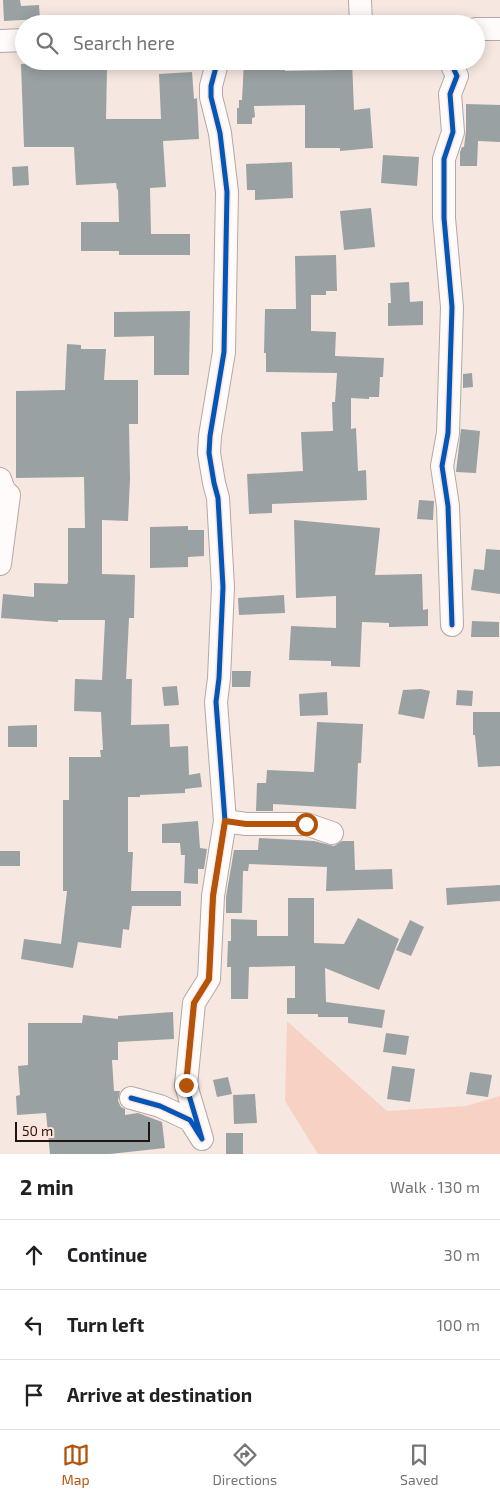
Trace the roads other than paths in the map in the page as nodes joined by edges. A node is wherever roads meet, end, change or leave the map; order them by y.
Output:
1 (360, 0) edge
2 (361, 15) edge
3 (485, 29) edge
4 (500, 29) edge
5 (15, 40) edge
6 (0, 41) edge
7 (216, 70) edge
8 (454, 70) edge
9 (0, 480) edge
10 (0, 564) edge
11 (452, 625) dead end
12 (225, 821) junction
13 (332, 833) dead end
14 (131, 1098) dead end

1 - 2 street
3 - 4 street
5 - 6 street
7 - 12 street
8 - 11 street
9 - 10 street
12 - 13 street
12 - 14 street

